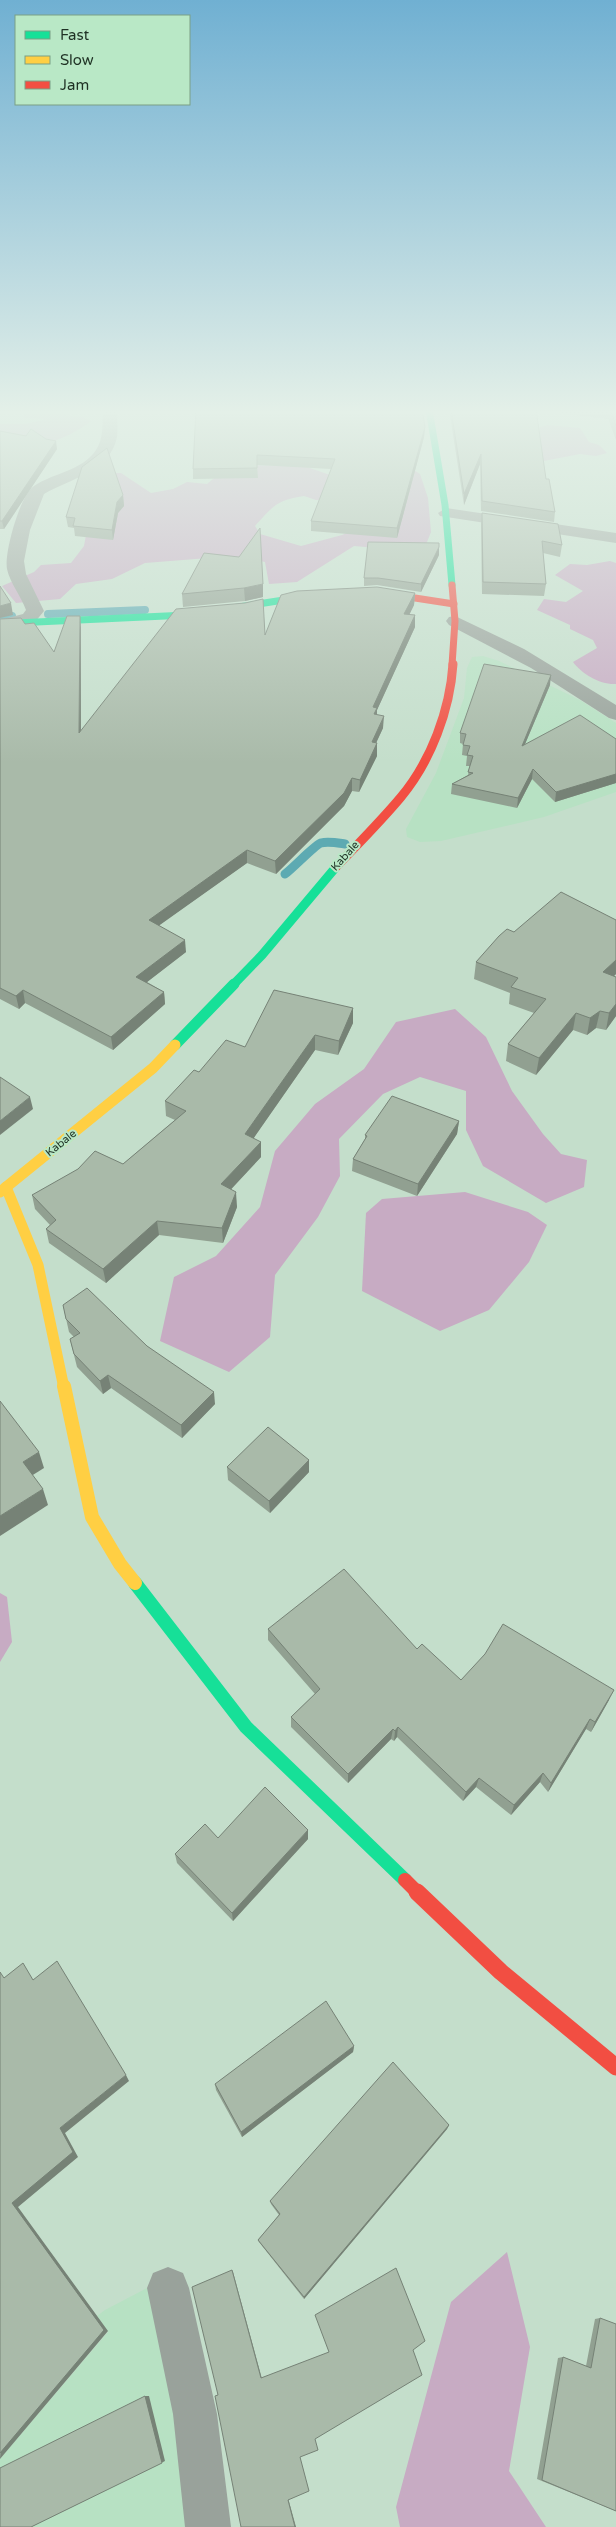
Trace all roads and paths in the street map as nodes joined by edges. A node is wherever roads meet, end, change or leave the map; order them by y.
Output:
1 (21, 527) edge
2 (447, 527) edge
3 (541, 527) edge
4 (616, 538) edge
5 (7, 562) edge
6 (368, 592) edge
7 (324, 595) edge
8 (455, 612) junction
9 (7, 624) edge
10 (616, 714) edge
11 (3, 1189) edge
12 (616, 2067) edge
13 (168, 2288) dead end
14 (208, 2527) edge

1 - 5 street
2 - 8 street, Kabale
3 - 4 street
5 - 9 street
6 - 8 street
7 - 9 street
8 - 10 street
8 - 11 street, Kabale
11 - 12 street
13 - 14 street

